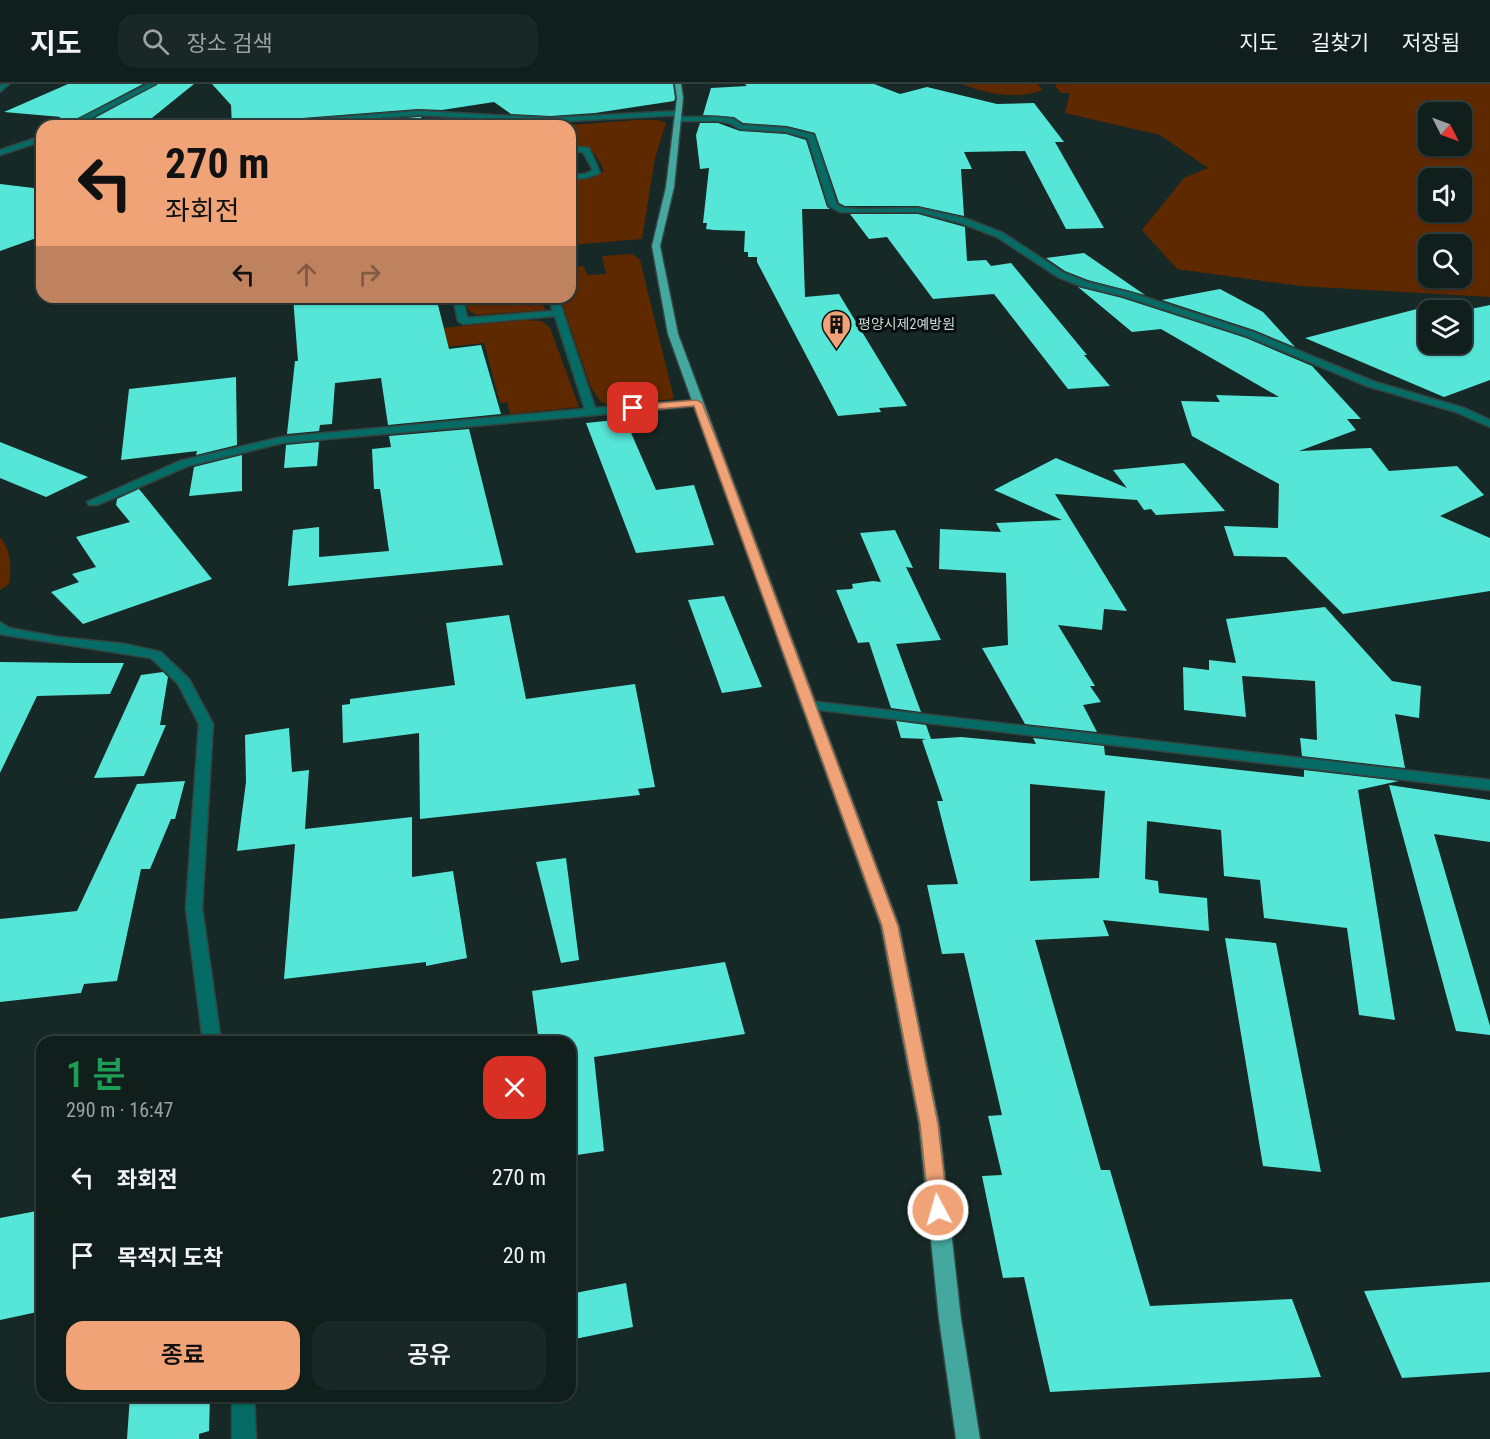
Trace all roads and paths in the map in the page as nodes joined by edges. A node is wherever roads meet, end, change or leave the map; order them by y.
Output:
1 (6, 84) edge
2 (153, 84) edge
3 (678, 84) edge
4 (0, 90) edge
5 (677, 116) junction
6 (81, 120) edge
7 (328, 120) edge
8 (550, 120) edge
9 (550, 120) edge
10 (36, 140) edge
11 (576, 149) edge
12 (0, 153) edge
13 (576, 177) edge
14 (459, 303) edge
15 (555, 303) edge
16 (559, 313) junction
17 (697, 403) junction
18 (591, 411) junction
19 (1490, 424) edge
20 (93, 502) dead end
21 (2, 632) edge
22 (808, 705) junction
23 (1490, 785) edge
24 (211, 1036) edge
25 (243, 1402) edge
26 (244, 1439) edge
27 (968, 1439) edge

1 - 4 street
2 - 6 street
3 - 5 main road
5 - 8 street
5 - 17 main road
5 - 19 street
7 - 9 street
10 - 12 street
11 - 13 street
14 - 16 street
15 - 16 street
16 - 18 street
17 - 18 street
17 - 22 main road
18 - 20 street
21 - 24 street
22 - 23 street
22 - 27 main road
25 - 26 street

